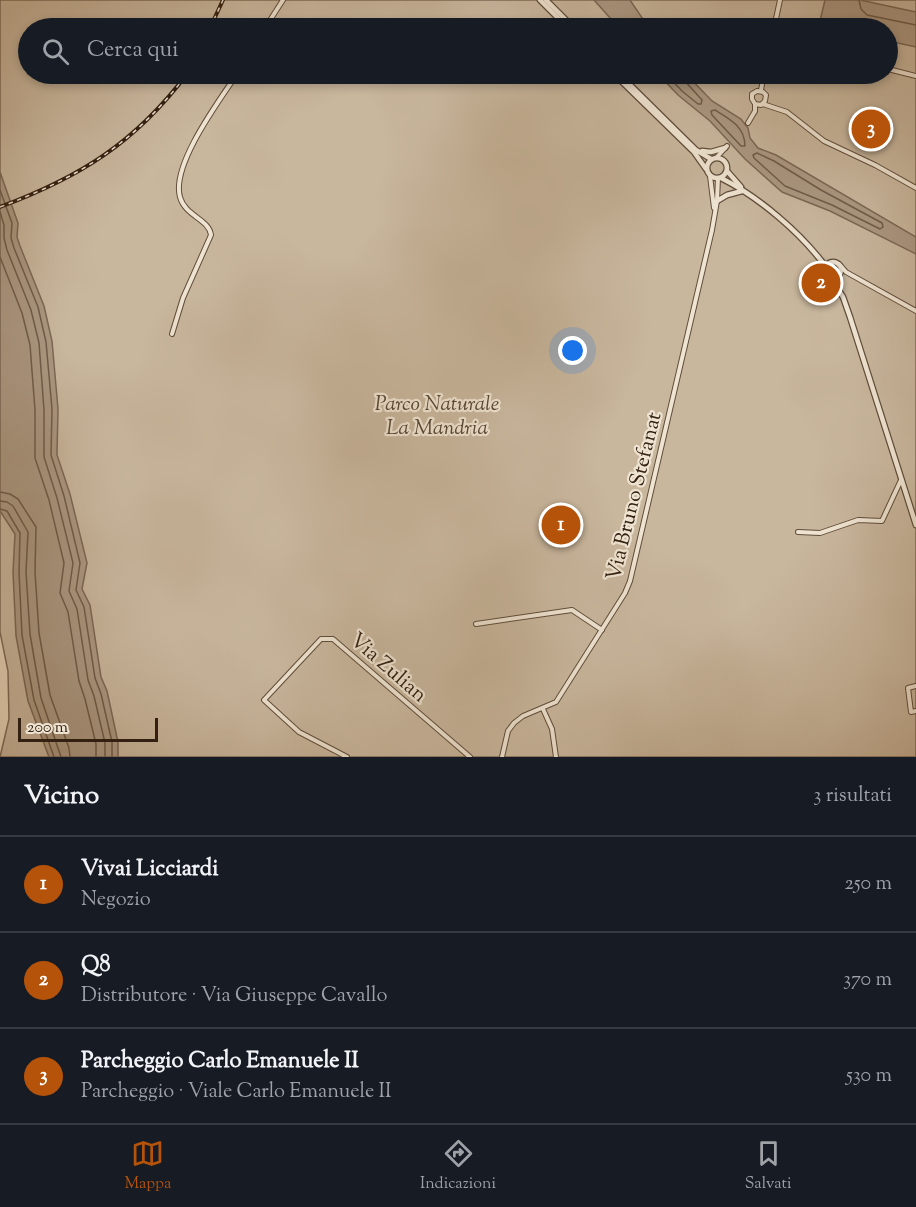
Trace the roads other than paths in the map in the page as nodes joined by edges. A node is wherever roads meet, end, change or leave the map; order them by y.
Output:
1 (283, 0) edge
2 (540, 0) edge
3 (546, 0) edge
4 (780, 0) edge
5 (271, 18) edge
6 (558, 18) edge
7 (564, 18) edge
8 (776, 18) edge
9 (898, 72) edge
10 (916, 76) edge
11 (231, 84) edge
12 (624, 84) edge
13 (629, 84) edge
14 (762, 84) edge
15 (761, 91) junction
16 (766, 98) junction
17 (759, 104) junction
18 (777, 107) junction
19 (748, 123) dead end
20 (726, 147) joint
21 (696, 150) junction
22 (717, 159) junction
23 (706, 169) junction
24 (727, 171) junction
25 (710, 176) junction
26 (720, 178) junction
27 (916, 188) edge
28 (742, 190) junction
29 (752, 197) junction
30 (717, 201) junction
31 (714, 211) junction
32 (828, 265) junction
33 (844, 273) junction
34 (832, 278) junction
35 (916, 311) edge
36 (172, 334) dead end
37 (902, 479) junction
38 (916, 525) edge
39 (798, 532) dead end
40 (476, 624) dead end
41 (602, 630) junction
42 (916, 686) edge
43 (543, 709) junction
44 (916, 711) edge
45 (347, 757) edge
46 (470, 757) edge
47 (503, 757) edge
48 (556, 757) edge

1 - 5 street
2 - 6 street
3 - 7 street
4 - 8 street
9 - 10 street
11 - 36 street
12 - 23 street
13 - 21 street
14 - 15 street
15 - 16 street
15 - 17 street
16 - 17 street
16 - 18 street
17 - 18 street
17 - 19 street
18 - 27 street
20 - 21 street
20 - 22 street
21 - 22 street
22 - 23 street
22 - 24 street
23 - 25 street
24 - 26 street
24 - 29 street
25 - 26 street
25 - 31 street, Via Bruno Stefanat
26 - 28 street
26 - 30 street, Via Bruno Stefanat
28 - 29 street
28 - 30 street
29 - 32 street
30 - 31 street, Via Bruno Stefanat
31 - 41 street, Via Bruno Stefanat
32 - 33 street
32 - 34 street
33 - 34 street
33 - 35 street
34 - 37 street
37 - 38 street
37 - 39 street
40 - 41 street
41 - 43 street, Via Bruno Stefanat
42 - 44 street
43 - 47 street, Via Bruno Stefanat
43 - 48 street
45 - 46 street, Via Zulian

